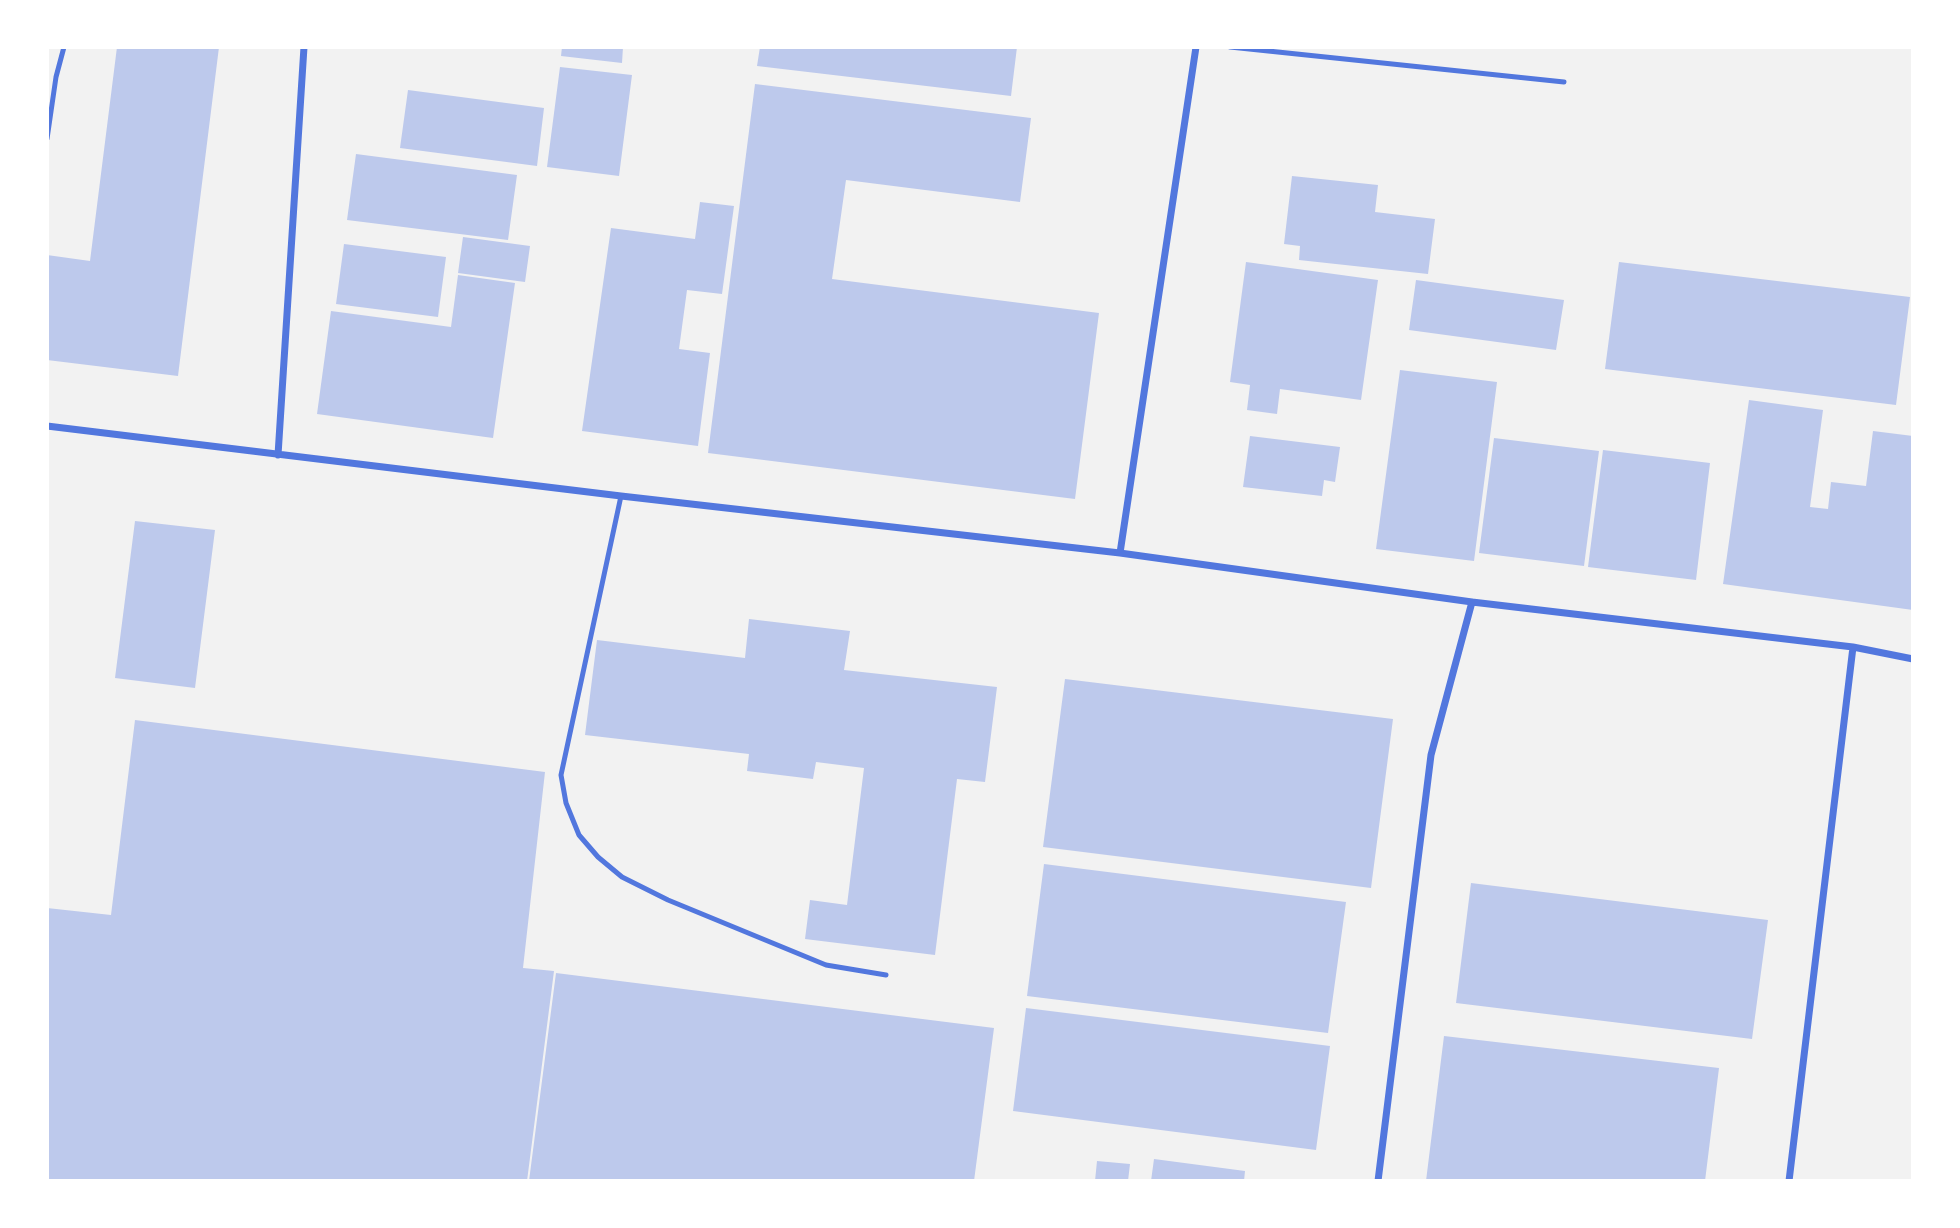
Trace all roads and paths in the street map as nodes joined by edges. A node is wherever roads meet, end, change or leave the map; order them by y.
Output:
1 (64, 47) edge
2 (304, 47) edge
3 (1196, 47) edge
4 (1230, 47) edge
5 (1564, 82) dead end
6 (47, 139) edge
7 (47, 426) edge
8 (278, 455) junction
9 (621, 496) junction
10 (1120, 553) junction
11 (1472, 602) junction
12 (1853, 647) junction
13 (1913, 659) edge
14 (886, 975) dead end
15 (1378, 1181) edge
16 (1790, 1181) edge

1 - 6 lane
2 - 8 street
3 - 10 street
4 - 5 lane
7 - 8 street
8 - 9 street
9 - 10 street
9 - 14 lane
10 - 11 street
11 - 12 street
11 - 15 street
12 - 13 street
12 - 16 street

